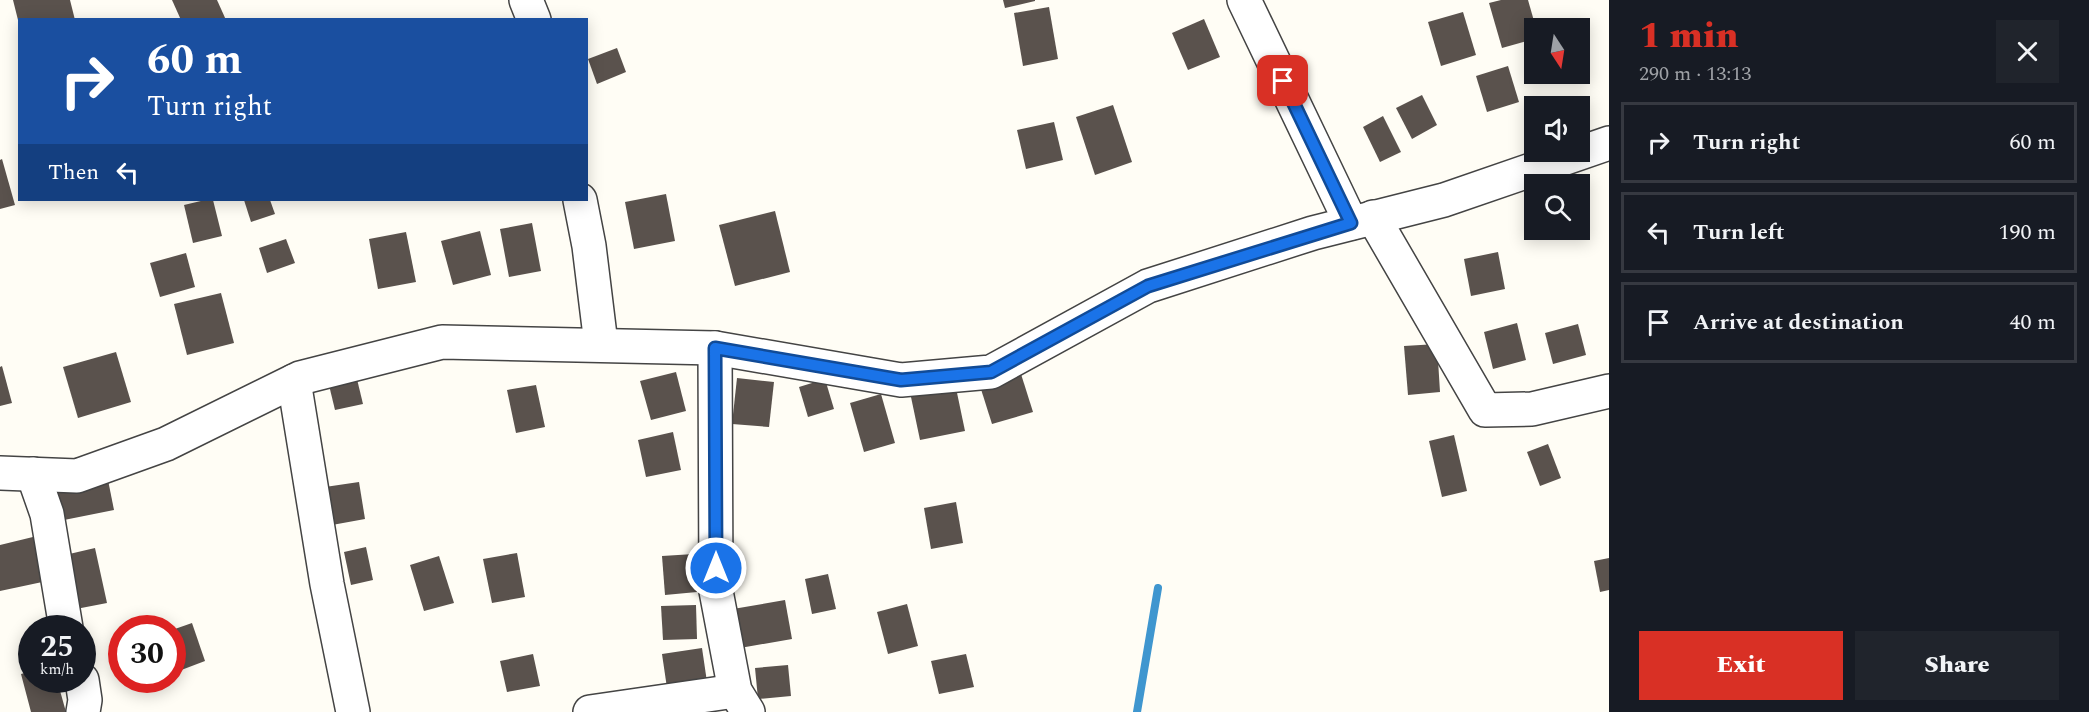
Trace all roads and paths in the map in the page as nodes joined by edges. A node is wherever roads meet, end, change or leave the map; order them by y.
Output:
1 (526, 0) edge
2 (1244, 0) edge
3 (533, 18) edge
4 (1609, 143) edge
5 (580, 201) edge
6 (1362, 220) junction
7 (601, 344) junction
8 (715, 348) junction
9 (294, 381) junction
10 (1609, 392) edge
11 (0, 473) edge
12 (33, 474) junction
13 (64, 615) edge
14 (84, 693) edge
15 (742, 702) edge
16 (83, 712) edge
17 (353, 712) edge
18 (590, 712) edge

1 - 3 street
2 - 6 street
4 - 6 street
5 - 7 street
6 - 8 street
6 - 10 street
7 - 8 street
7 - 9 street
8 - 15 street
9 - 12 street
9 - 17 street
11 - 12 street
12 - 13 street
14 - 16 street
15 - 18 street

